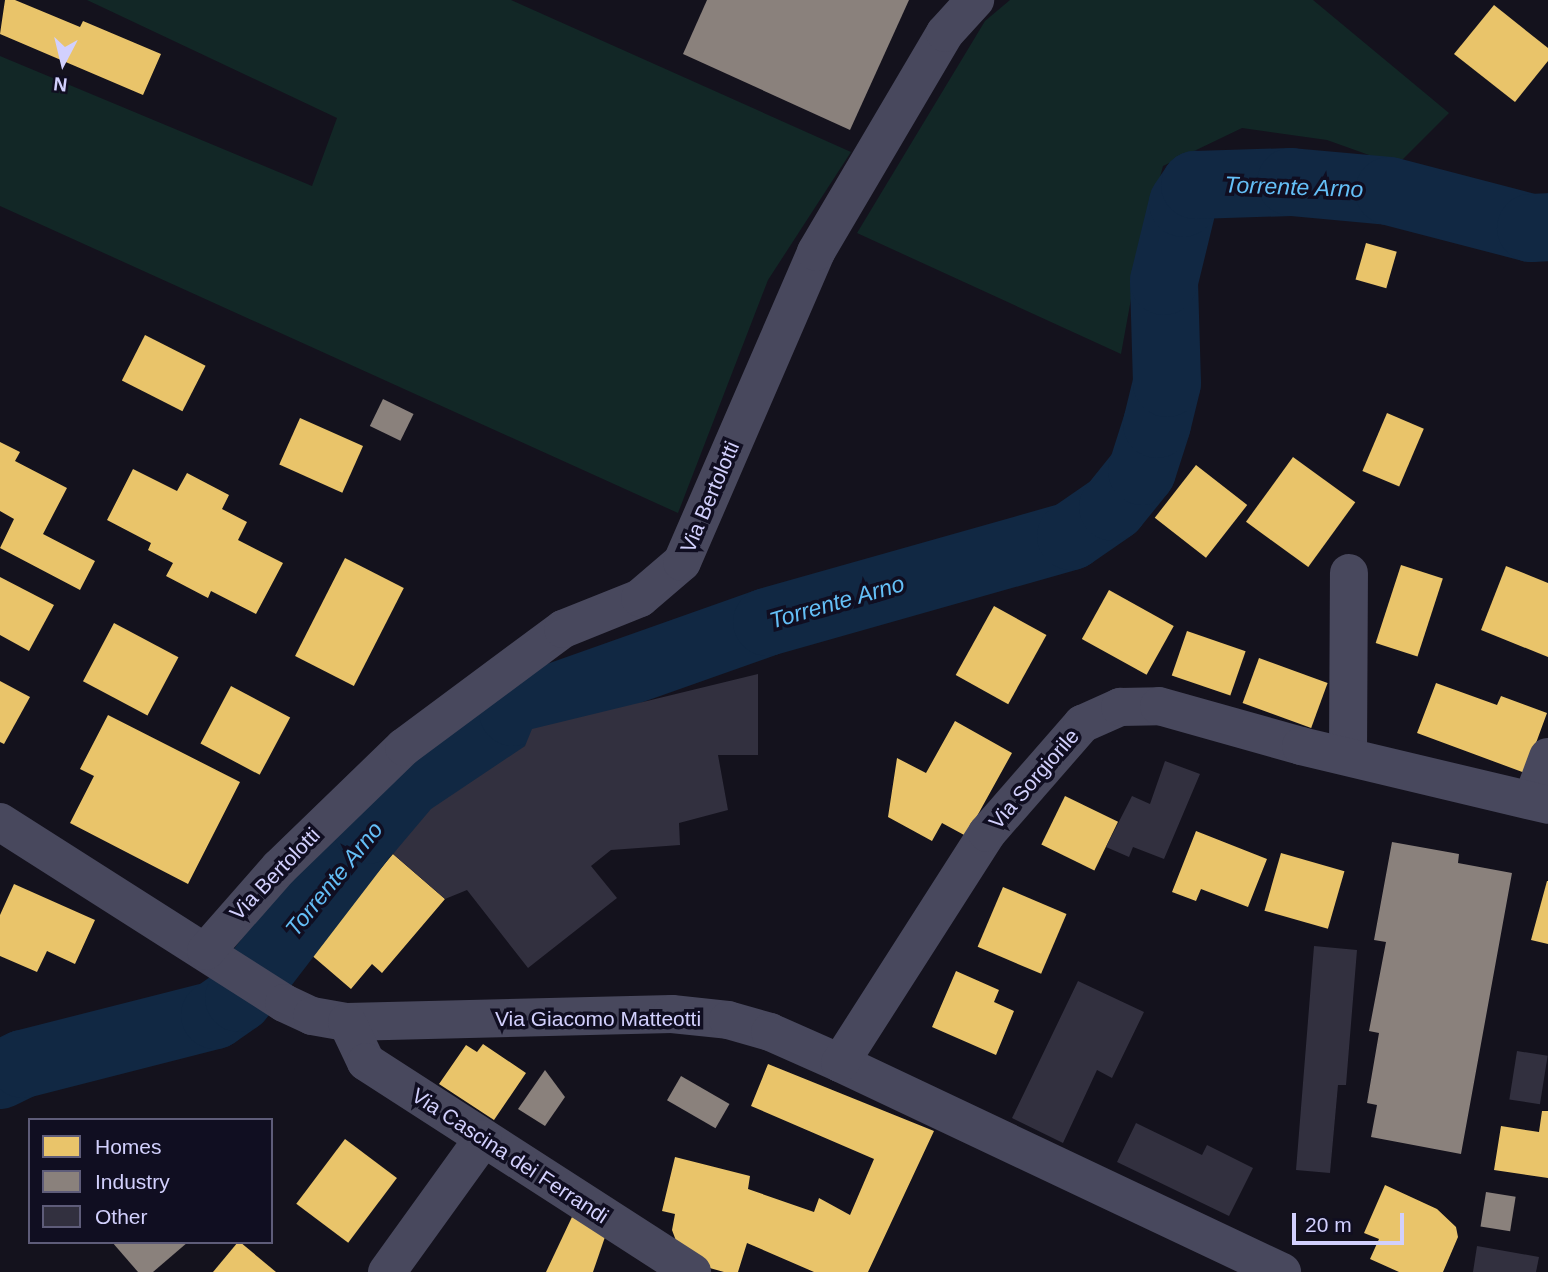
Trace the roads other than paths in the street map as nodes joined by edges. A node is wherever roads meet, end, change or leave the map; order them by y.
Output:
1 (975, 0) edge
2 (1349, 573) dead end
3 (1348, 756) junction
4 (1548, 757) edge
5 (1540, 803) edge
6 (0, 822) edge
7 (215, 958) junction
8 (347, 1023) junction
9 (840, 1063) junction
10 (483, 1139) junction
11 (1270, 1270) edge
12 (387, 1272) edge
13 (692, 1272) edge

1 - 7 street, Via Bertolotti
2 - 3 street
3 - 5 street, Via Sorgiorile
3 - 9 street, Via Sorgiorile
4 - 5 street
6 - 7 street, Via Giacomo Matteotti
7 - 8 street, Via Giacomo Matteotti
8 - 9 street, Via Giacomo Matteotti
8 - 10 street, Via Cascina dei Ferrandi
9 - 11 street, Via Giacomo Matteotti
10 - 12 street
10 - 13 street, Via Cascina dei Ferrandi

